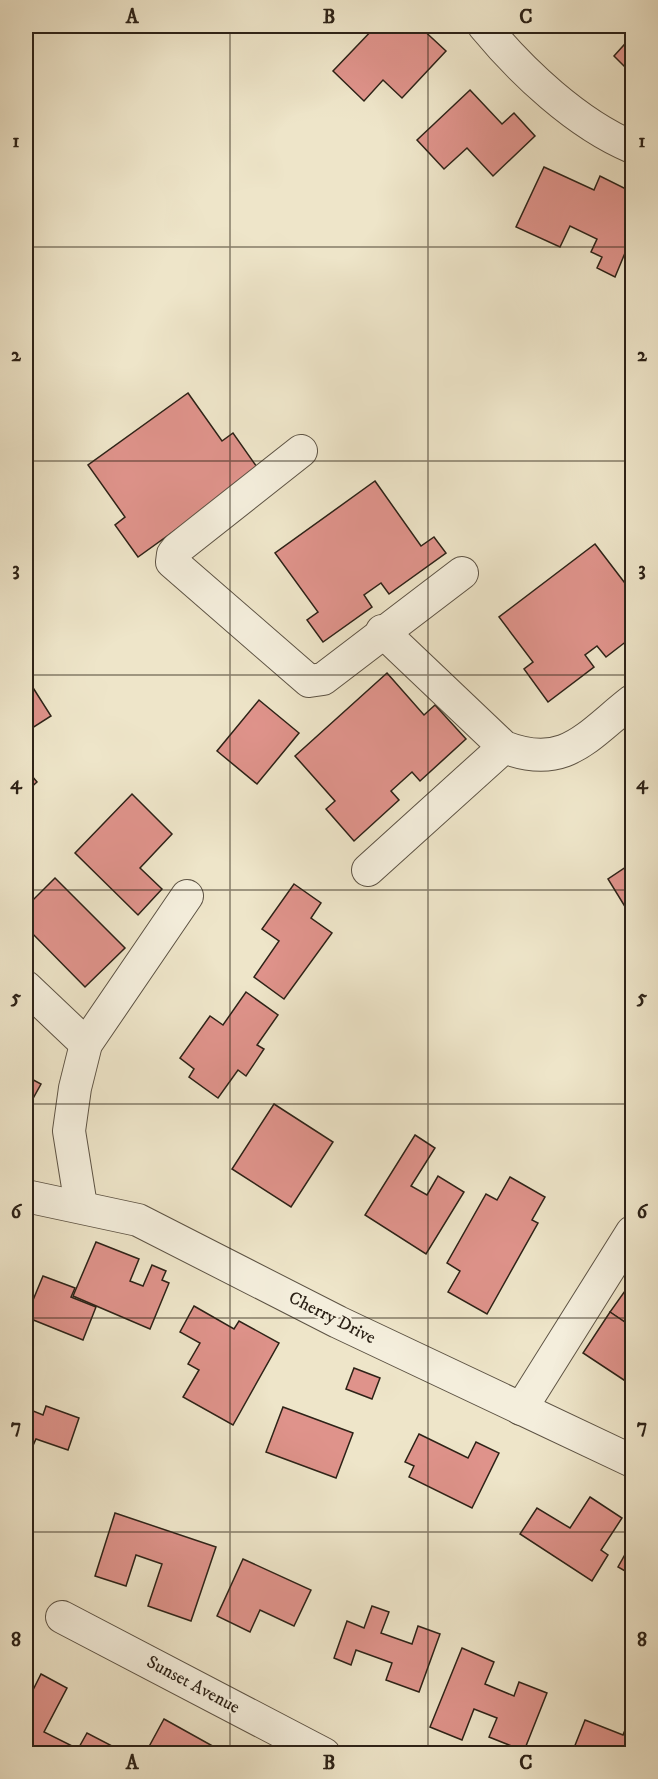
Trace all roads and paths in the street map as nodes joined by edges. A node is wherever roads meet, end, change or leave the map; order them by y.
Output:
1 (499, 31) edge
2 (633, 147) edge
3 (301, 451) dead end
4 (462, 573) dead end
5 (382, 631) junction
6 (633, 701) edge
7 (504, 747) junction
8 (368, 870) dead end
9 (187, 896) dead end
10 (26, 987) edge
11 (86, 1044) junction
12 (26, 1196) edge
13 (81, 1206) junction
14 (633, 1232) edge
15 (521, 1408) junction
16 (633, 1461) edge
17 (62, 1617) dead end
18 (324, 1754) edge

1 - 2 street
3 - 5 street
4 - 5 street
5 - 7 street
6 - 7 street
7 - 8 street
9 - 11 street
10 - 11 street
11 - 13 street
12 - 13 street, Cherry Drive
13 - 15 street, Cherry Drive
14 - 15 street
15 - 16 street, Cherry Drive
17 - 18 street, Sunset Avenue

